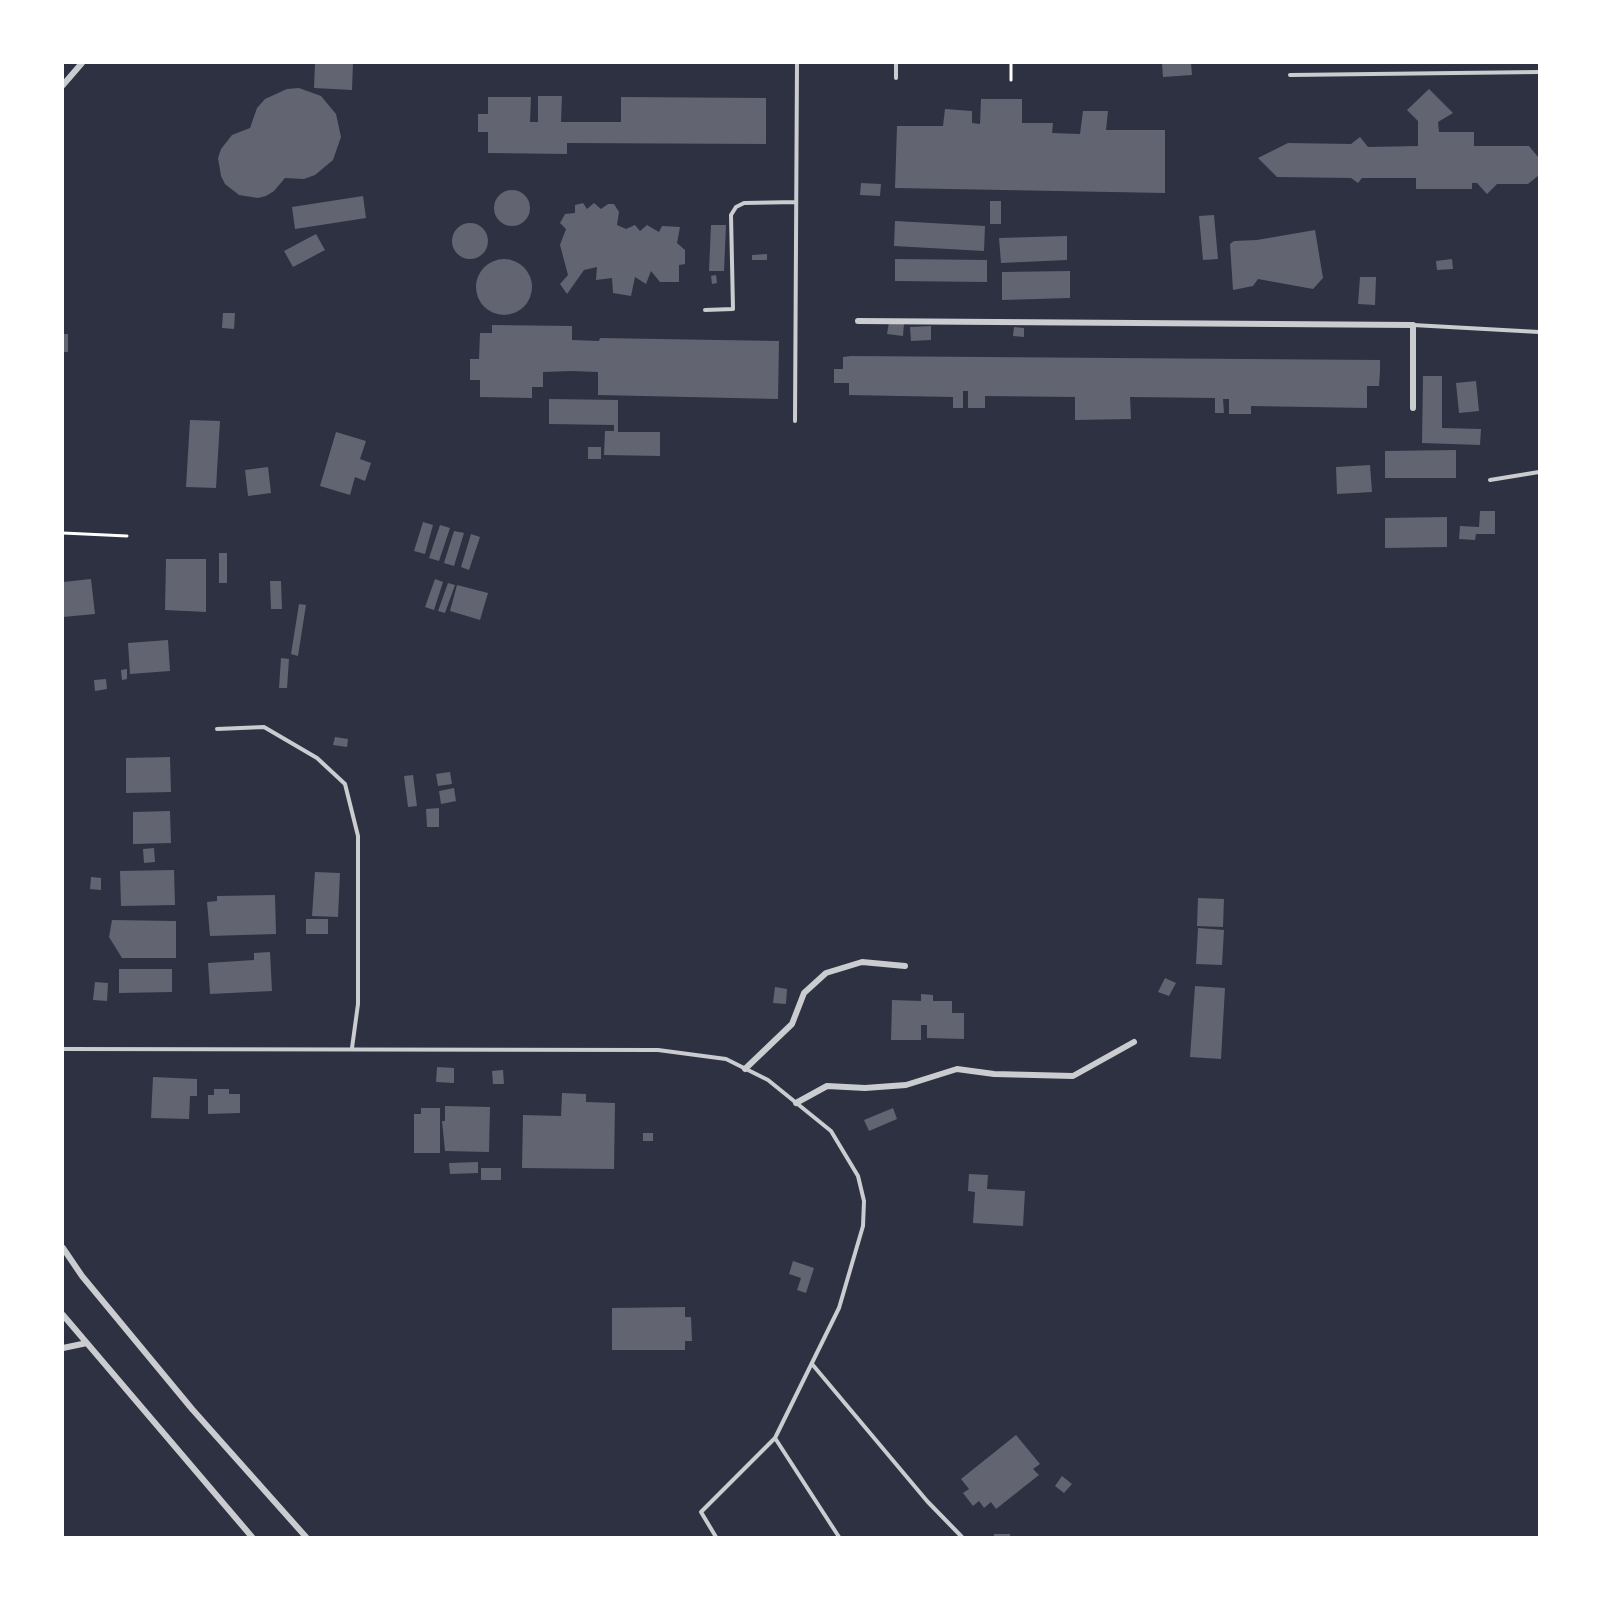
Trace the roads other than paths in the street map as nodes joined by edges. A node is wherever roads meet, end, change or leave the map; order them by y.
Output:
1 (82, 63) edge
2 (797, 63) edge
3 (896, 63) edge
4 (1539, 72) edge
5 (1290, 75) dead end
6 (896, 78) dead end
7 (63, 85) edge
8 (796, 202) junction
9 (705, 309) dead end
10 (858, 321) dead end
11 (1413, 325) junction
12 (1539, 332) edge
13 (1413, 408) dead end
14 (795, 421) dead end
15 (1539, 472) edge
16 (1490, 480) dead end
17 (217, 729) dead end
18 (905, 966) dead end
19 (1134, 1042) dead end
20 (63, 1048) edge
21 (351, 1048) junction
22 (745, 1069) junction
23 (796, 1103) junction
24 (63, 1248) edge
25 (63, 1315) edge
26 (87, 1343) junction
27 (63, 1348) edge
28 (812, 1364) junction
29 (775, 1438) junction
30 (252, 1537) edge
31 (306, 1537) edge
32 (716, 1537) edge
33 (839, 1537) edge
34 (962, 1537) edge

1 - 7 street
2 - 8 lane
3 - 6 lane
4 - 5 lane
8 - 9 lane
8 - 14 lane
10 - 11 street
11 - 12 lane
11 - 13 street
15 - 16 lane
17 - 21 lane
18 - 22 street
19 - 23 street
20 - 21 lane
21 - 22 lane
22 - 23 lane
23 - 28 lane
24 - 31 street
25 - 26 street
26 - 27 street
26 - 30 street
28 - 29 lane
28 - 34 lane
29 - 32 lane
29 - 33 lane

